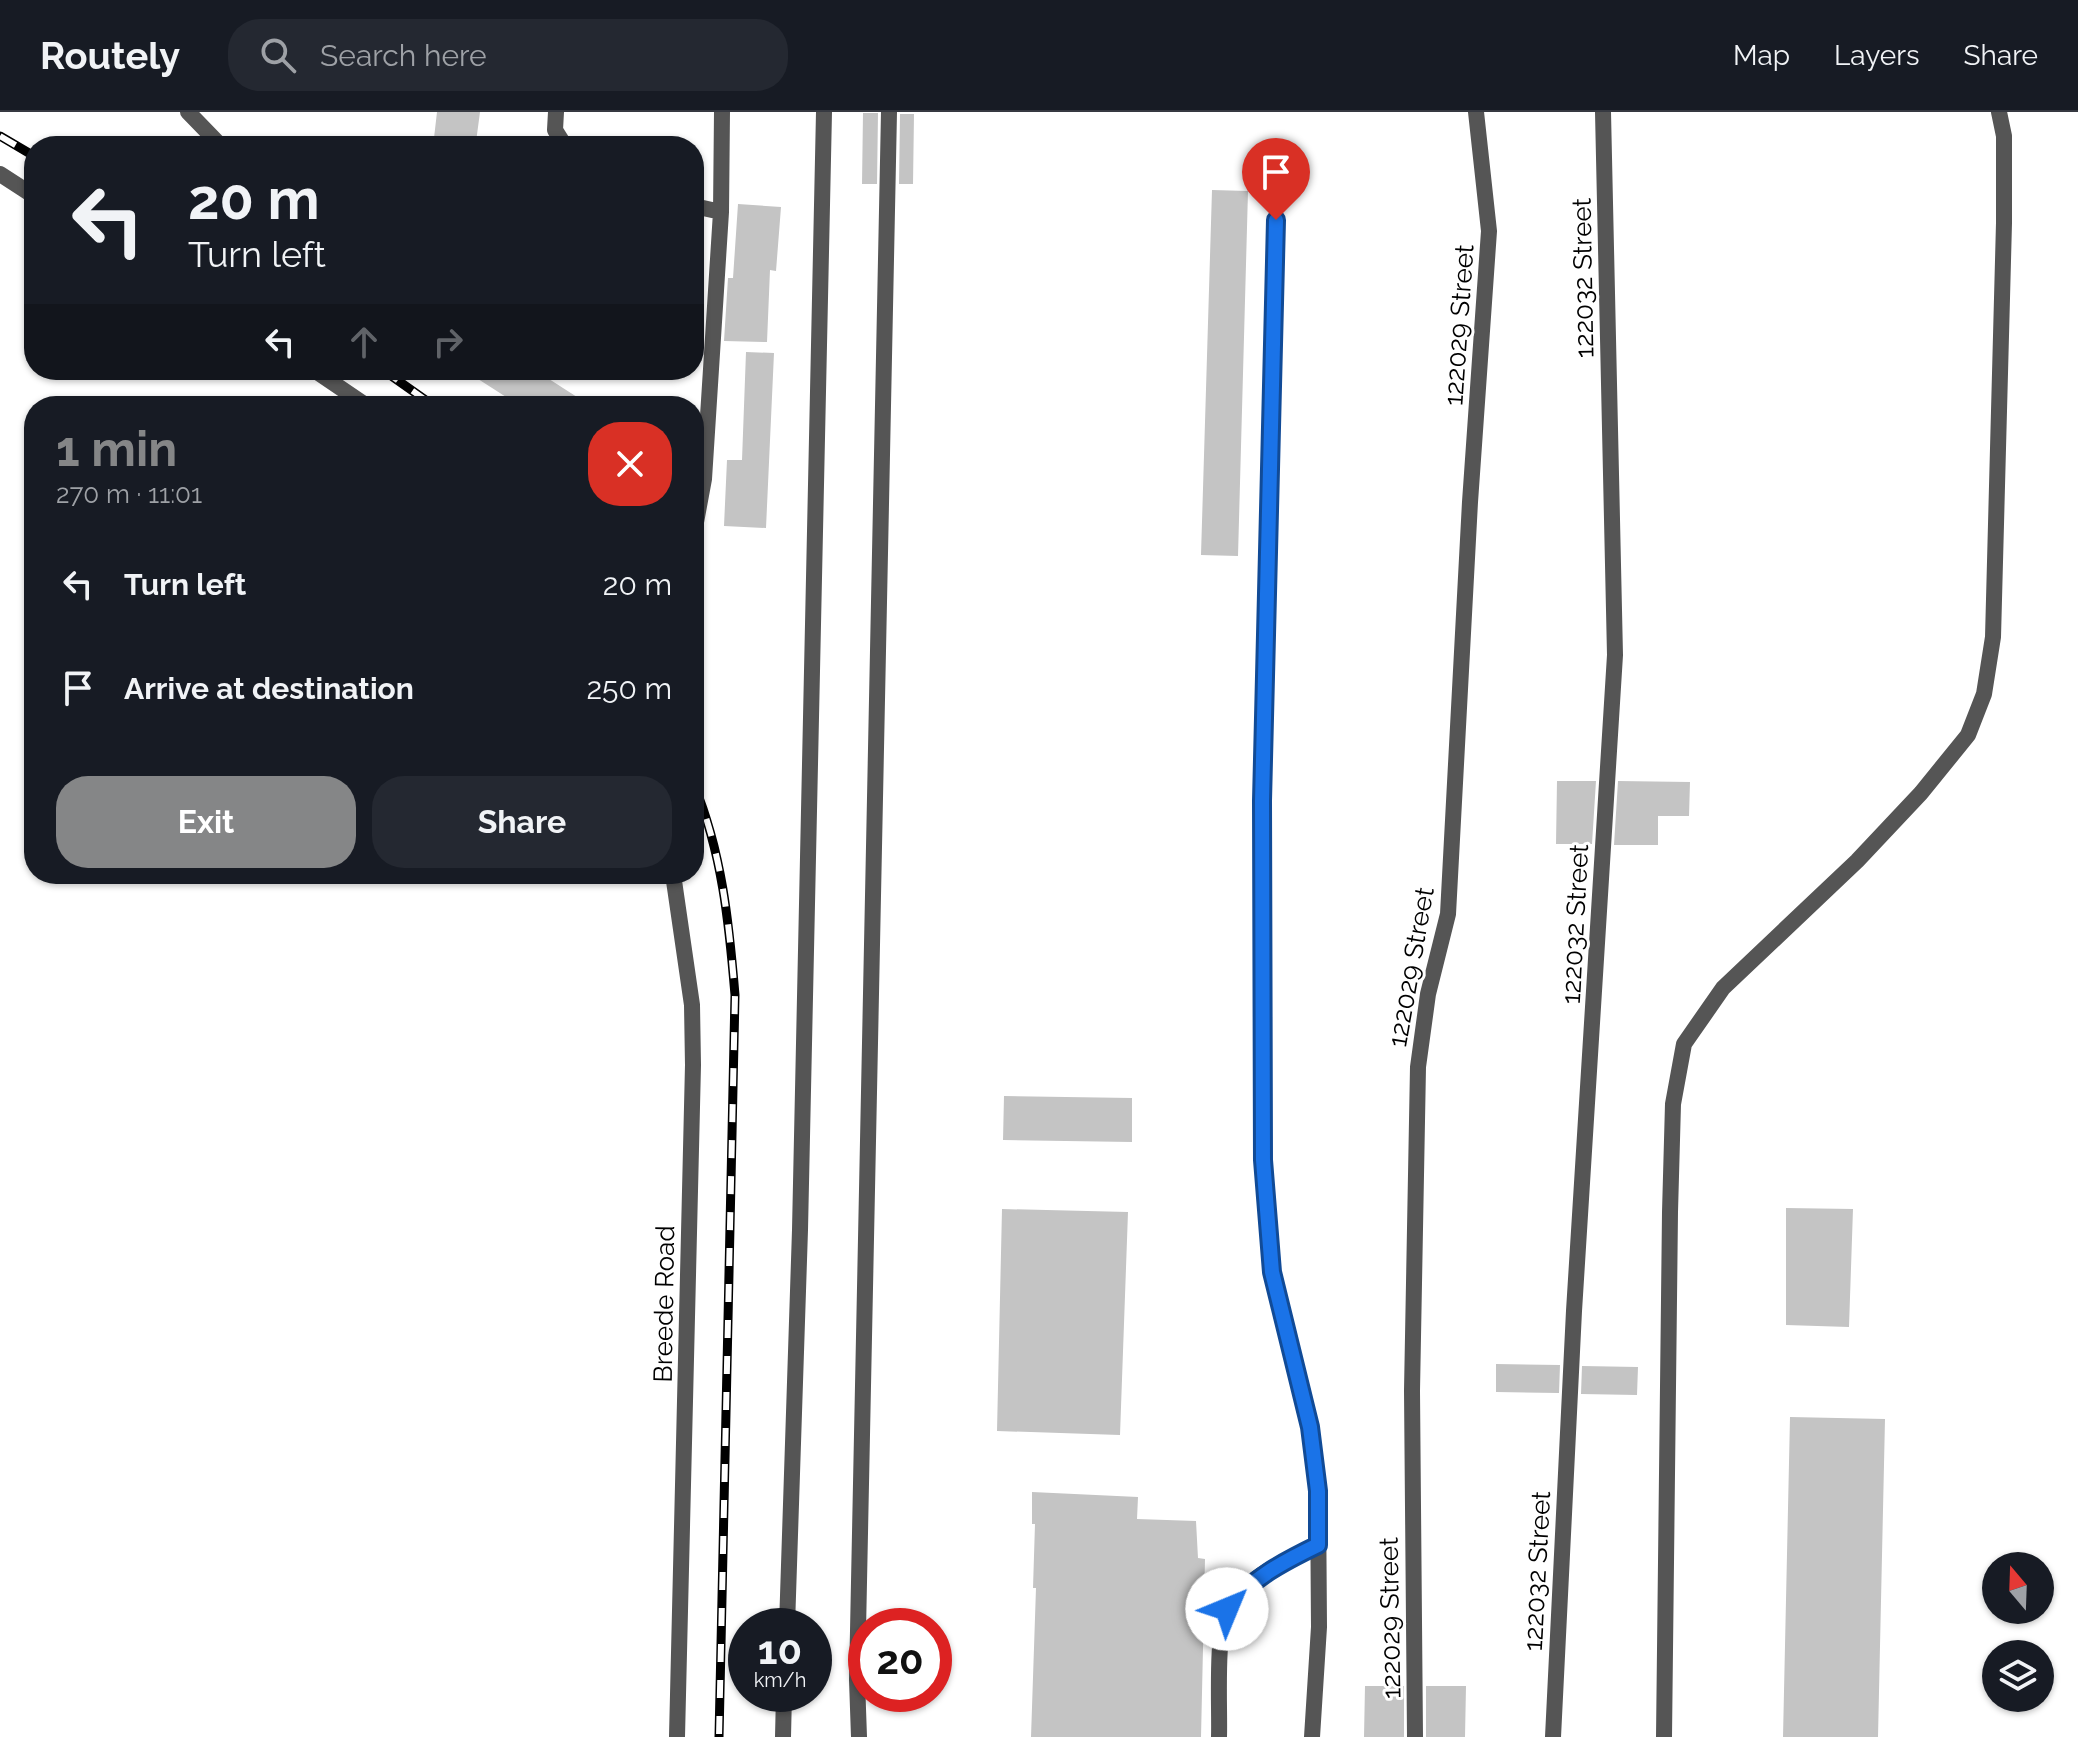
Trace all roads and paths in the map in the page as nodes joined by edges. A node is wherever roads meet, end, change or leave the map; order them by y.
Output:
1 (188, 112) edge
2 (556, 112) edge
3 (722, 112) edge
4 (824, 112) edge
5 (889, 112) edge
6 (1476, 112) edge
7 (1603, 112) edge
8 (1999, 112) edge
9 (211, 136) edge
10 (559, 136) edge
11 (0, 174) edge
12 (24, 190) edge
13 (704, 208) edge
14 (721, 212) junction
15 (1276, 220) dead end
16 (329, 380) edge
17 (352, 396) edge
18 (704, 479) edge
19 (674, 884) edge
20 (1318, 1545) junction
21 (788, 1608) edge
22 (784, 1712) edge
23 (677, 1737) edge
24 (783, 1737) edge
25 (859, 1737) edge
26 (1219, 1737) edge
27 (1312, 1737) edge
28 (1415, 1737) edge
29 (1553, 1737) edge
30 (1664, 1737) edge

1 - 9 street
2 - 10 street
3 - 14 street
4 - 21 street
5 - 25 street
6 - 28 street, 122029 Street
7 - 29 street, 122032 Street
8 - 30 street
11 - 12 street
13 - 14 street
14 - 18 street
15 - 20 street
16 - 17 street
19 - 23 street, Breede Road
20 - 26 street
20 - 27 street
22 - 24 street

